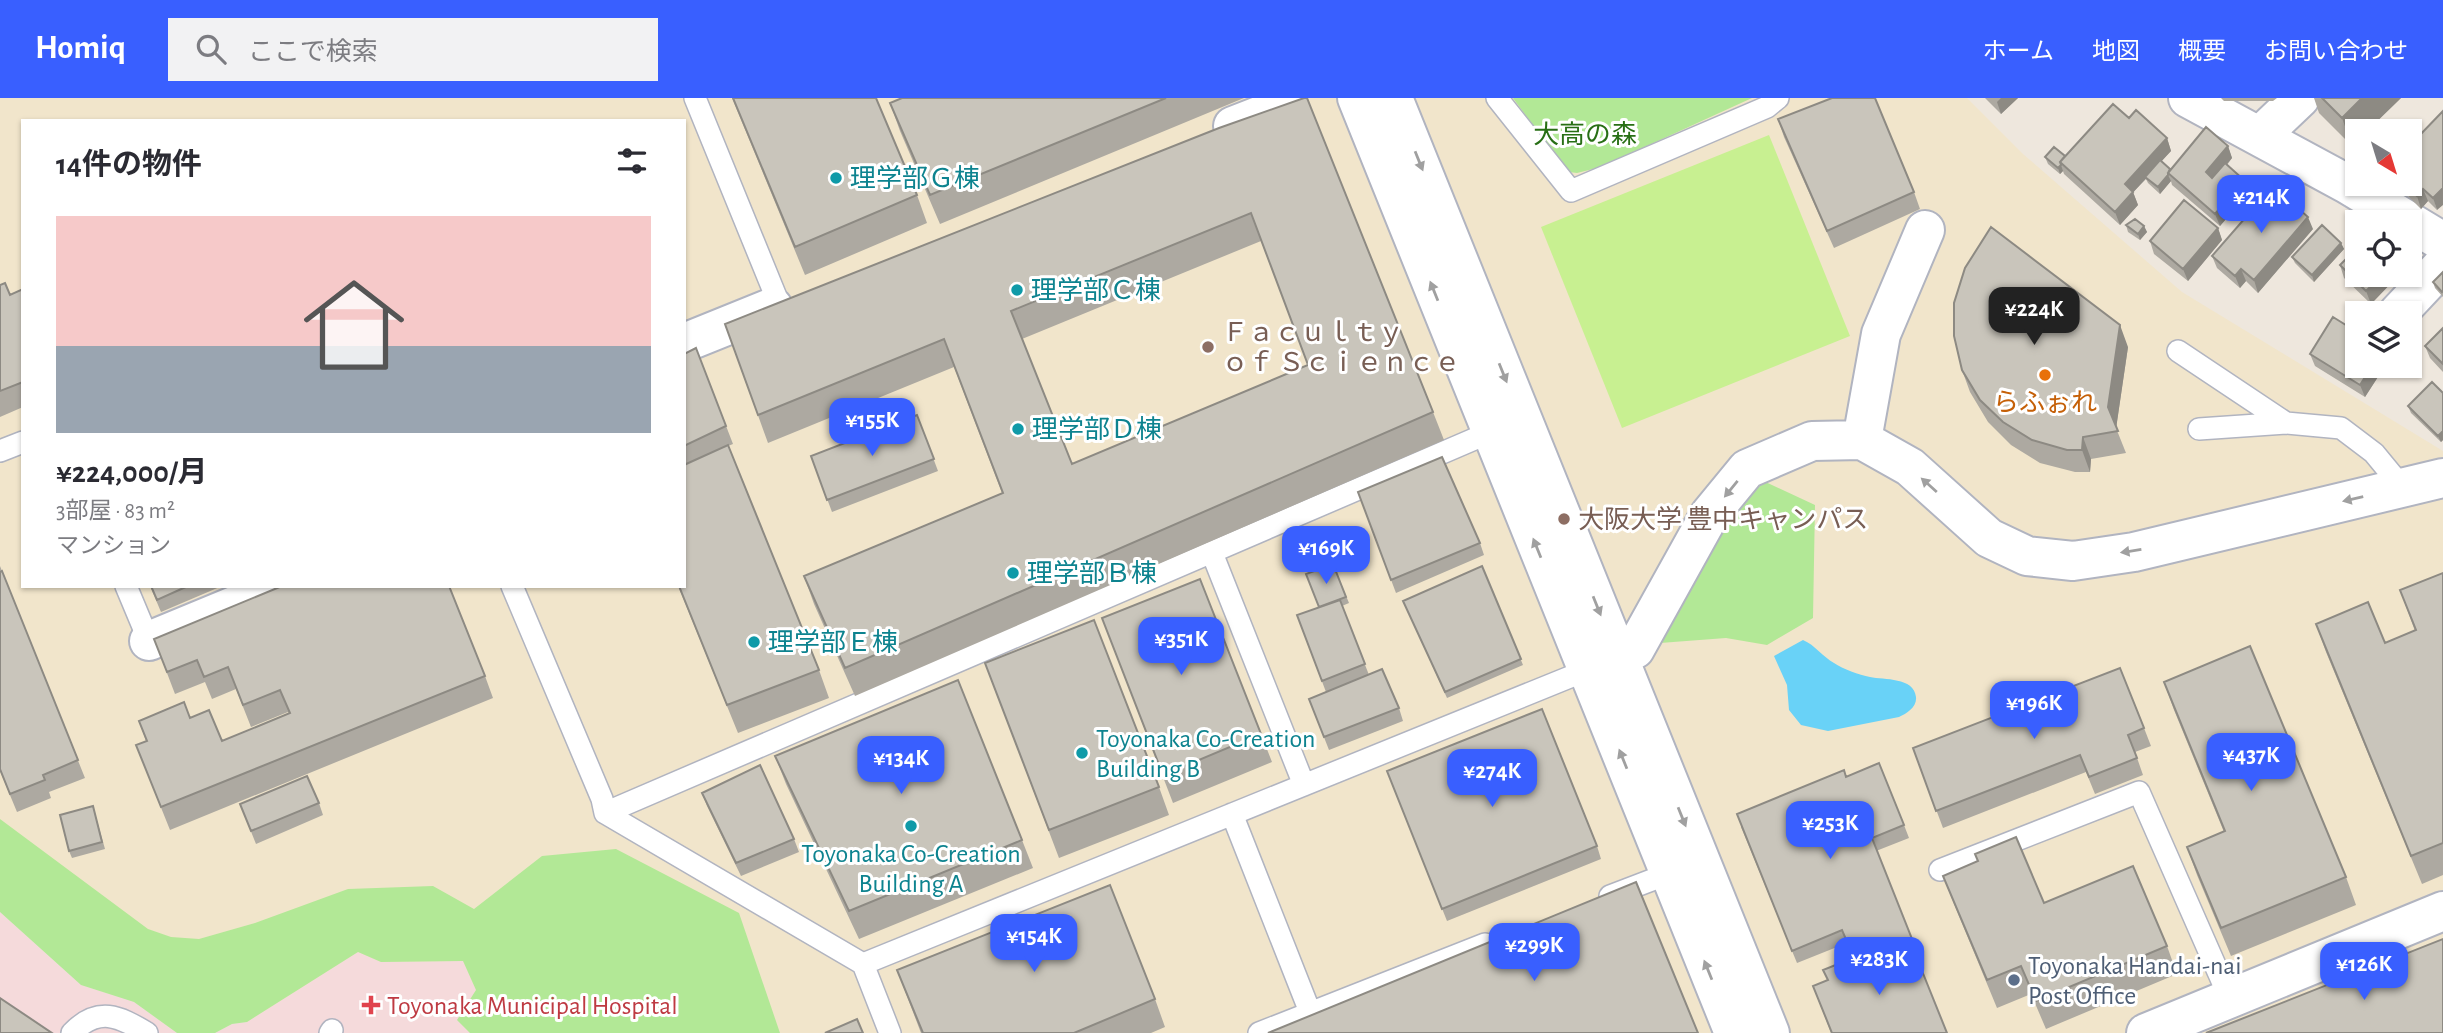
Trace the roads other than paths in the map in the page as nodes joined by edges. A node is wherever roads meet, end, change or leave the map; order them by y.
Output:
1 (695, 98) edge
2 (1283, 98) edge
3 (1357, 98) edge
4 (1393, 98) edge
5 (1497, 98) edge
6 (1778, 98) edge
7 (2188, 98) edge
8 (2300, 98) edge
9 (2260, 136) junction
10 (1202, 138) edge
11 (1924, 230) dead end
12 (2443, 242) edge
13 (2443, 264) edge
14 (792, 299) joint
15 (2409, 301) edge
16 (686, 341) edge
17 (2178, 351) dead end
18 (2286, 423) junction
19 (1505, 425) junction
20 (2199, 429) dead end
21 (1862, 440) junction
22 (21, 443) edge
23 (0, 451) edge
24 (2443, 478) edge
25 (2402, 487) junction
26 (1212, 553) junction
27 (127, 588) edge
28 (277, 588) edge
29 (513, 588) edge
30 (149, 641) joint
31 (1602, 664) junction
32 (1304, 785) junction
33 (605, 813) junction
34 (1232, 814) junction
35 (1685, 868) junction
36 (1940, 870) dead end
37 (1592, 903) edge
38 (2443, 911) edge
39 (1502, 938) edge
40 (863, 964) junction
41 (2230, 999) junction
42 (1310, 1012) junction
43 (72, 1033) edge
44 (146, 1033) edge
45 (890, 1033) edge
46 (1259, 1033) edge
47 (1734, 1033) edge
48 (1770, 1033) edge
49 (2146, 1033) edge

1 - 14 lane
2 - 10 street
19 -> 3 street
4 -> 19 street
5 - 6 lane
7 - 9 street
8 - 9 street
9 - 12 street
11 - 21 street
13 - 15 street
14 - 16 street
17 - 18 lane
18 - 20 lane
18 - 25 lane
19 - 26 lane
19 - 31 street
25 -> 21 street
21 -> 31 street
22 - 23 lane
24 - 25 street
26 - 32 lane
26 - 33 lane
27 - 30 lane
28 - 30 street
29 - 33 lane
31 - 32 lane
31 - 35 street
32 - 34 lane
33 - 40 lane
34 - 40 lane
34 - 42 lane
35 - 37 lane
47 -> 35 street
35 - 48 street
36 - 41 lane
38 - 41 street
39 - 42 lane
40 - 45 lane
41 - 49 street
42 - 46 lane
43 - 44 lane

